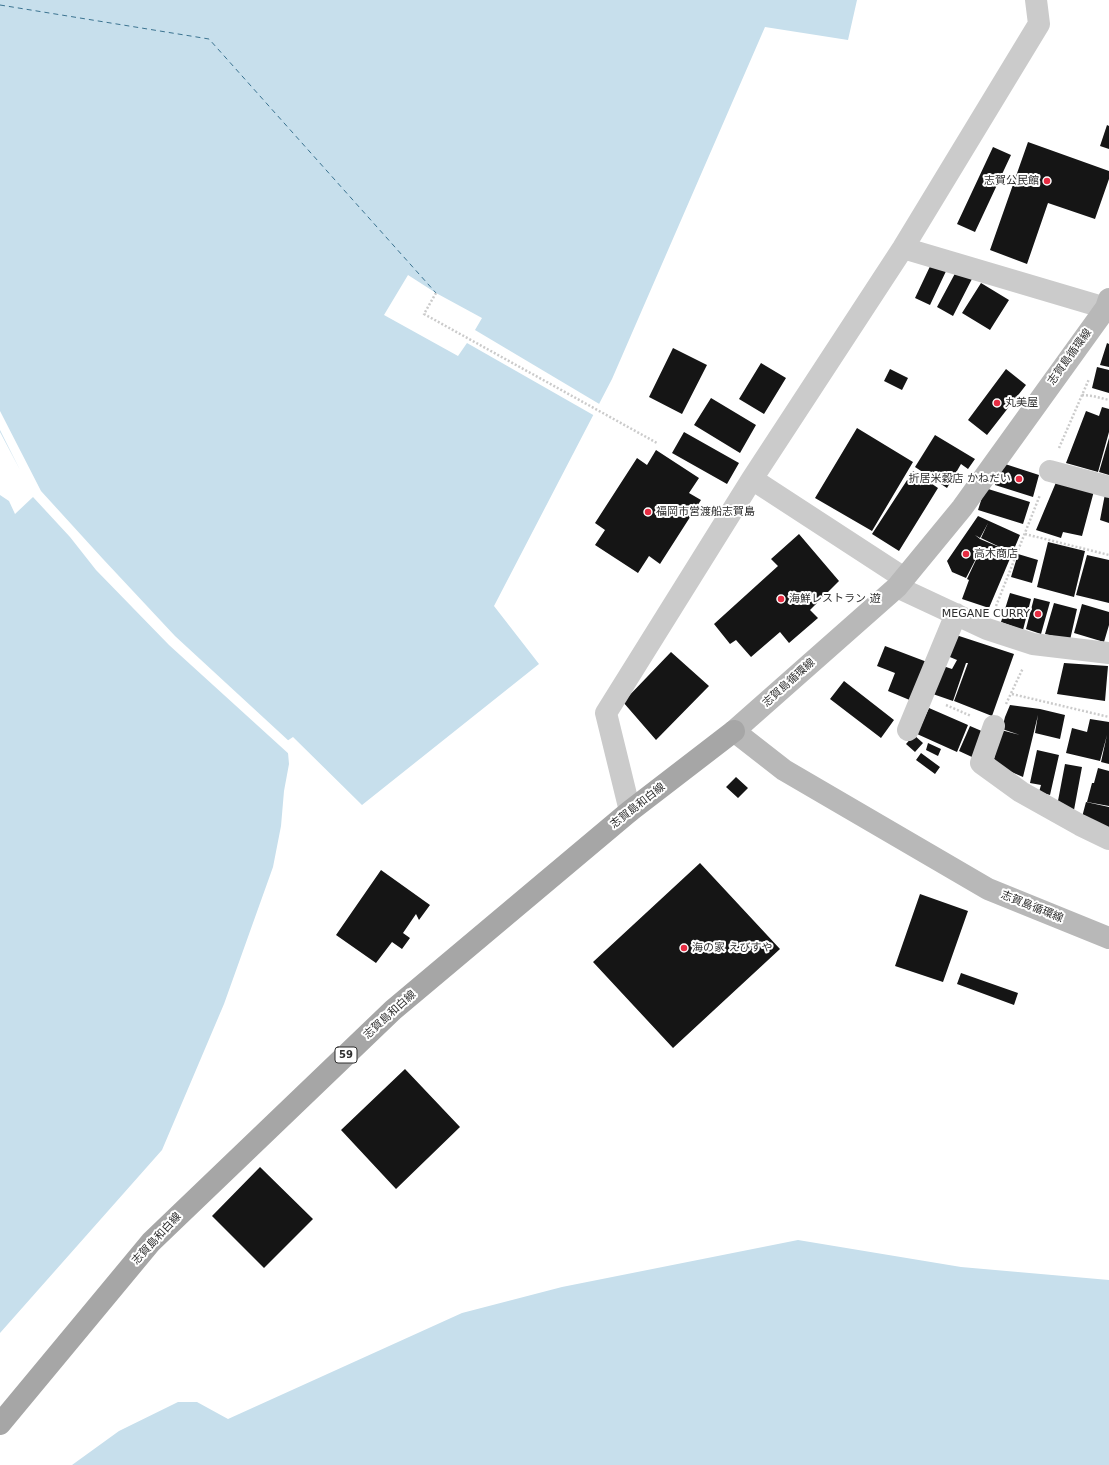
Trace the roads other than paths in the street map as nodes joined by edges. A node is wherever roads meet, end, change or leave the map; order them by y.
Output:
1 (1036, 0) edge
2 (904, 248) junction
3 (1108, 305) edge
4 (1050, 471) dead end
5 (752, 479) junction
6 (1109, 488) edge
7 (901, 582) junction
8 (956, 614) junction
9 (1109, 653) edge
10 (994, 726) road end
11 (908, 730) dead end
12 (734, 732) junction
13 (630, 811) junction
14 (1109, 839) edge
15 (1109, 938) edge
16 (0, 1424) edge

1 - 2 street
2 - 3 street
2 - 5 street
3 - 7 main road, 志賀島循環線
4 - 6 street
5 - 7 street
5 - 13 street
7 - 8 street
7 - 12 main road, 志賀島循環線
8 - 9 street
8 - 11 street
10 - 14 street
12 - 13 main road, 志賀島和白線 / 59
12 - 15 main road, 志賀島循環線
13 - 16 main road, 志賀島和白線 / 59

